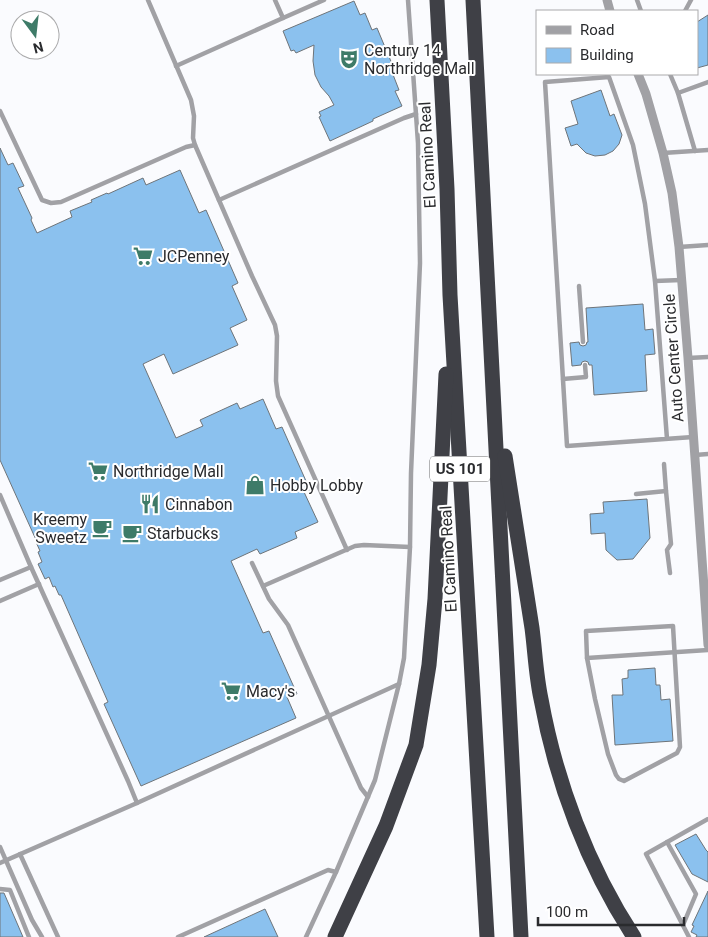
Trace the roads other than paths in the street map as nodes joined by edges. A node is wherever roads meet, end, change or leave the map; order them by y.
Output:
1 (148, 0) edge
2 (276, 0) edge
3 (324, 0) edge
4 (408, 0) edge
5 (437, 0) edge
6 (473, 0) edge
7 (283, 18) junction
8 (176, 66) junction
9 (638, 75) edge
10 (670, 75) edge
11 (708, 82) edge
12 (678, 92) junction
13 (0, 111) edge
14 (416, 114) junction
15 (195, 145) junction
16 (708, 150) edge
17 (695, 151) junction
18 (663, 153) junction
19 (219, 200) junction
20 (708, 245) edge
21 (679, 247) junction
22 (682, 280) junction
23 (655, 281) junction
24 (579, 286) dead end
25 (450, 295) junction
26 (583, 342) dead end
27 (708, 357) edge
28 (688, 358) junction
29 (585, 365) dead end
30 (492, 375) junction
31 (563, 379) junction
32 (693, 437) junction
33 (667, 439) junction
34 (708, 454) edge
35 (695, 455) junction
36 (664, 464) dead end
37 (666, 491) junction
38 (636, 494) dead end
39 (0, 495) edge
40 (410, 547) junction
41 (347, 550) junction
42 (252, 563) dead end
43 (31, 567) junction
44 (670, 573) dead end
45 (706, 573) edge
46 (0, 580) edge
47 (39, 584) junction
48 (262, 586) junction
49 (0, 601) edge
50 (708, 644) edge
51 (708, 650) edge
52 (674, 652) junction
53 (587, 658) junction
54 (399, 684) junction
55 (328, 716) junction
56 (368, 797) junction
57 (137, 803) junction
58 (708, 819) edge
59 (668, 842) junction
60 (0, 847) edge
61 (20, 854) junction
62 (6, 860) junction
63 (0, 863) edge
64 (336, 872) junction
65 (0, 889) edge
66 (683, 925) junction
67 (29, 937) edge
68 (42, 937) edge
69 (58, 937) edge
70 (178, 937) edge
71 (306, 937) edge
72 (335, 937) edge
73 (487, 937) edge
74 (521, 937) edge
75 (634, 937) edge
76 (690, 937) edge

1 - 8 lane
2 - 7 lane
3 - 7 lane
4 - 14 lane
5 - 25 highway, El Camino Real / US 101
6 - 30 highway, US 101
7 - 8 lane
8 - 15 lane
9 - 18 street, Auto Center Circle
10 - 12 lane
11 - 12 lane
12 - 17 lane
13 - 15 lane
14 - 19 lane
14 - 40 lane
15 - 19 lane
16 - 17 lane
17 - 18 lane
18 - 21 street, Auto Center Circle
19 - 41 lane
20 - 21 lane
21 - 22 street, Auto Center Circle
22 - 23 lane
22 - 28 street, Auto Center Circle
23 - 31 lane
23 - 33 lane
24 - 26 lane
25 - 72 highway
25 - 73 highway, El Camino Real / US 101
27 - 28 lane
28 - 32 street, Auto Center Circle
29 - 31 lane
30 - 74 highway, US 101
30 - 75 highway
31 - 33 lane
32 - 33 lane
32 - 35 street, Auto Center Circle
34 - 35 lane
35 - 45 street, Auto Center Circle
36 - 37 lane
37 - 38 lane
37 - 44 lane
39 - 43 lane
40 - 41 lane
40 - 54 lane
41 - 48 lane
42 - 48 lane
43 - 46 lane
43 - 47 lane
45 - 50 street, Auto Center Circle
47 - 49 lane
47 - 57 lane
48 - 55 lane
51 - 52 lane
52 - 53 lane
52 - 53 lane
52 - 53 lane
54 - 55 lane
54 - 56 lane
55 - 56 lane
55 - 57 lane
56 - 64 lane
57 - 61 lane
58 - 59 lane
59 - 66 lane
59 - 66 lane
60 - 62 lane
61 - 62 lane
61 - 69 lane
62 - 63 lane
62 - 68 lane
64 - 70 lane
64 - 71 lane
65 - 67 lane
66 - 76 lane

